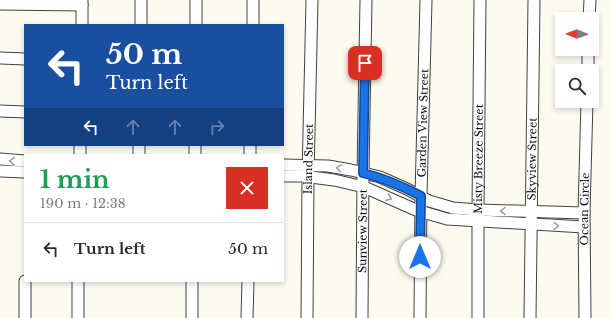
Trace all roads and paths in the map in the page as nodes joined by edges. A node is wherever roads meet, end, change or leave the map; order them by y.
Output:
1 (141, 0) edge
2 (196, 0) edge
3 (253, 0) edge
4 (312, 0) edge
5 (366, 0) edge
6 (426, 0) edge
7 (480, 0) edge
8 (534, 0) edge
9 (590, 0) edge
10 (82, 3) edge
11 (0, 4) edge
12 (589, 12) edge
13 (82, 24) edge
14 (140, 24) edge
15 (196, 24) edge
16 (253, 24) edge
17 (0, 58) edge
18 (24, 59) edge
19 (587, 108) edge
20 (0, 111) edge
21 (24, 112) edge
22 (0, 159) edge
23 (24, 161) edge
24 (284, 165) edge
25 (0, 171) edge
26 (308, 171) junction
27 (24, 172) edge
28 (363, 173) junction
29 (284, 176) edge
30 (364, 187) junction
31 (421, 196) junction
32 (421, 212) junction
33 (531, 212) junction
34 (584, 213) junction
35 (478, 216) junction
36 (531, 224) junction
37 (584, 227) junction
38 (25, 282) edge
39 (78, 282) edge
40 (192, 282) edge
41 (248, 282) edge
42 (24, 318) edge
43 (78, 318) edge
44 (192, 318) edge
45 (247, 318) edge
46 (306, 318) edge
47 (362, 318) edge
48 (420, 318) edge
49 (478, 318) edge
50 (530, 318) edge
51 (585, 318) edge

1 - 14 street
2 - 15 street
3 - 16 street
4 - 26 street, Island Street
5 - 28 street, Sunview Street
6 - 31 street, Garden View Street
7 - 35 street, Misty Breeze Street
8 - 33 street, Skyview Street
9 - 12 street
10 - 11 street
10 - 13 street
17 - 18 street
19 - 34 street, Ocean Circle
20 - 21 street
23 -> 22 street
24 - 26 street
25 - 27 street
28 -> 26 street
26 - 29 street
26 - 30 street
26 - 46 street, Island Street
28 - 30 street, Sunview Street
28 - 31 street
30 -> 32 street
30 - 47 street, Sunview Street
31 - 32 street, Garden View Street
31 - 35 street
32 - 35 street
32 - 48 street, Garden View Street
33 - 34 street
33 -> 35 street
33 - 36 street, Skyview Street
34 - 37 street, Ocean Circle
35 - 36 street
35 - 49 street, Misty Breeze Street
36 -> 37 street
36 - 50 street, Skyview Street
37 - 51 street, Ocean Circle
38 - 42 street
39 - 43 street
40 - 44 street
41 - 45 street

